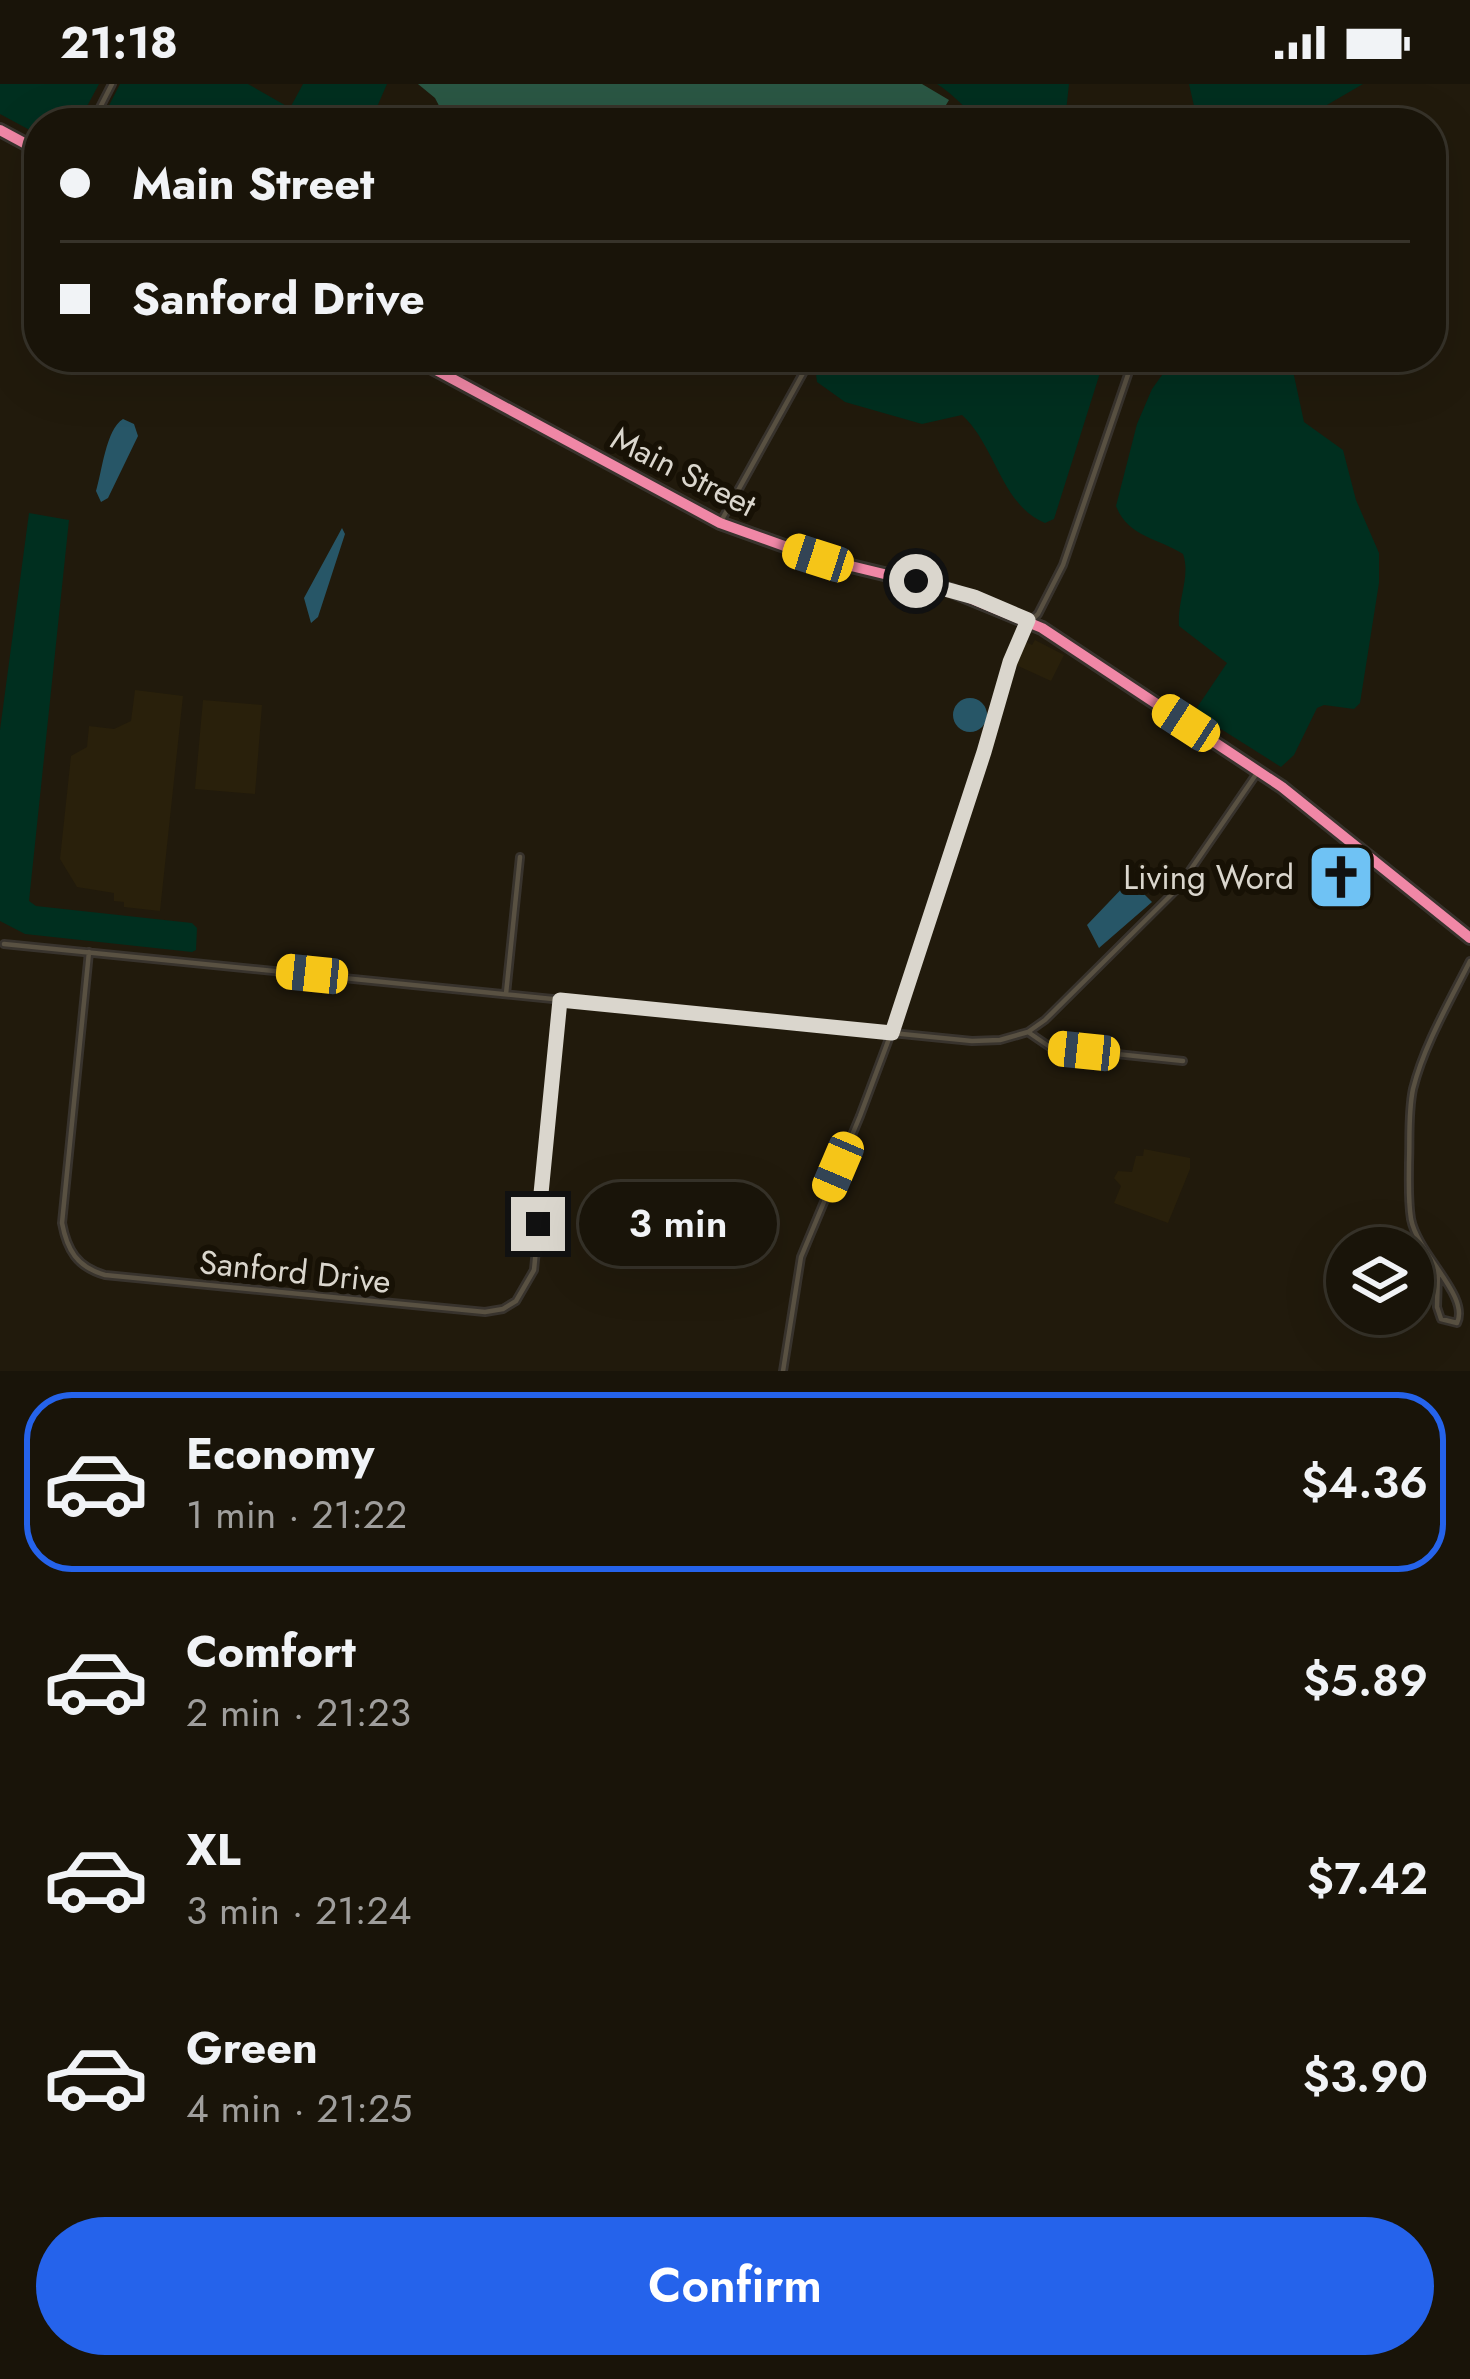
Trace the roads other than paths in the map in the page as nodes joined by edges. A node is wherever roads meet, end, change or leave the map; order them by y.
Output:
1 (440, 372) edge
2 (804, 372) edge
3 (1129, 372) edge
4 (721, 523) junction
5 (1028, 620) junction
6 (1258, 771) junction
7 (520, 857) dead end
8 (1470, 938) edge
9 (4, 944) dead end
10 (89, 952) junction
11 (1470, 961) edge
12 (506, 994) junction
13 (560, 1000) junction
14 (1028, 1032) junction
15 (892, 1033) junction
16 (1183, 1061) dead end
17 (1438, 1271) junction
18 (783, 1371) edge

1 - 4 highway, Main Street
2 - 4 street
3 - 5 street
4 - 5 highway, Main Street
5 - 6 highway, Main Street
5 - 15 street
6 - 8 highway, Main Street
6 - 14 street
7 - 12 street
9 - 10 street
10 - 12 street
10 - 13 street, Sanford Drive
11 - 17 street
12 - 13 street
13 - 15 street
14 - 15 street
14 - 16 street
15 - 18 street
17 - 17 street

